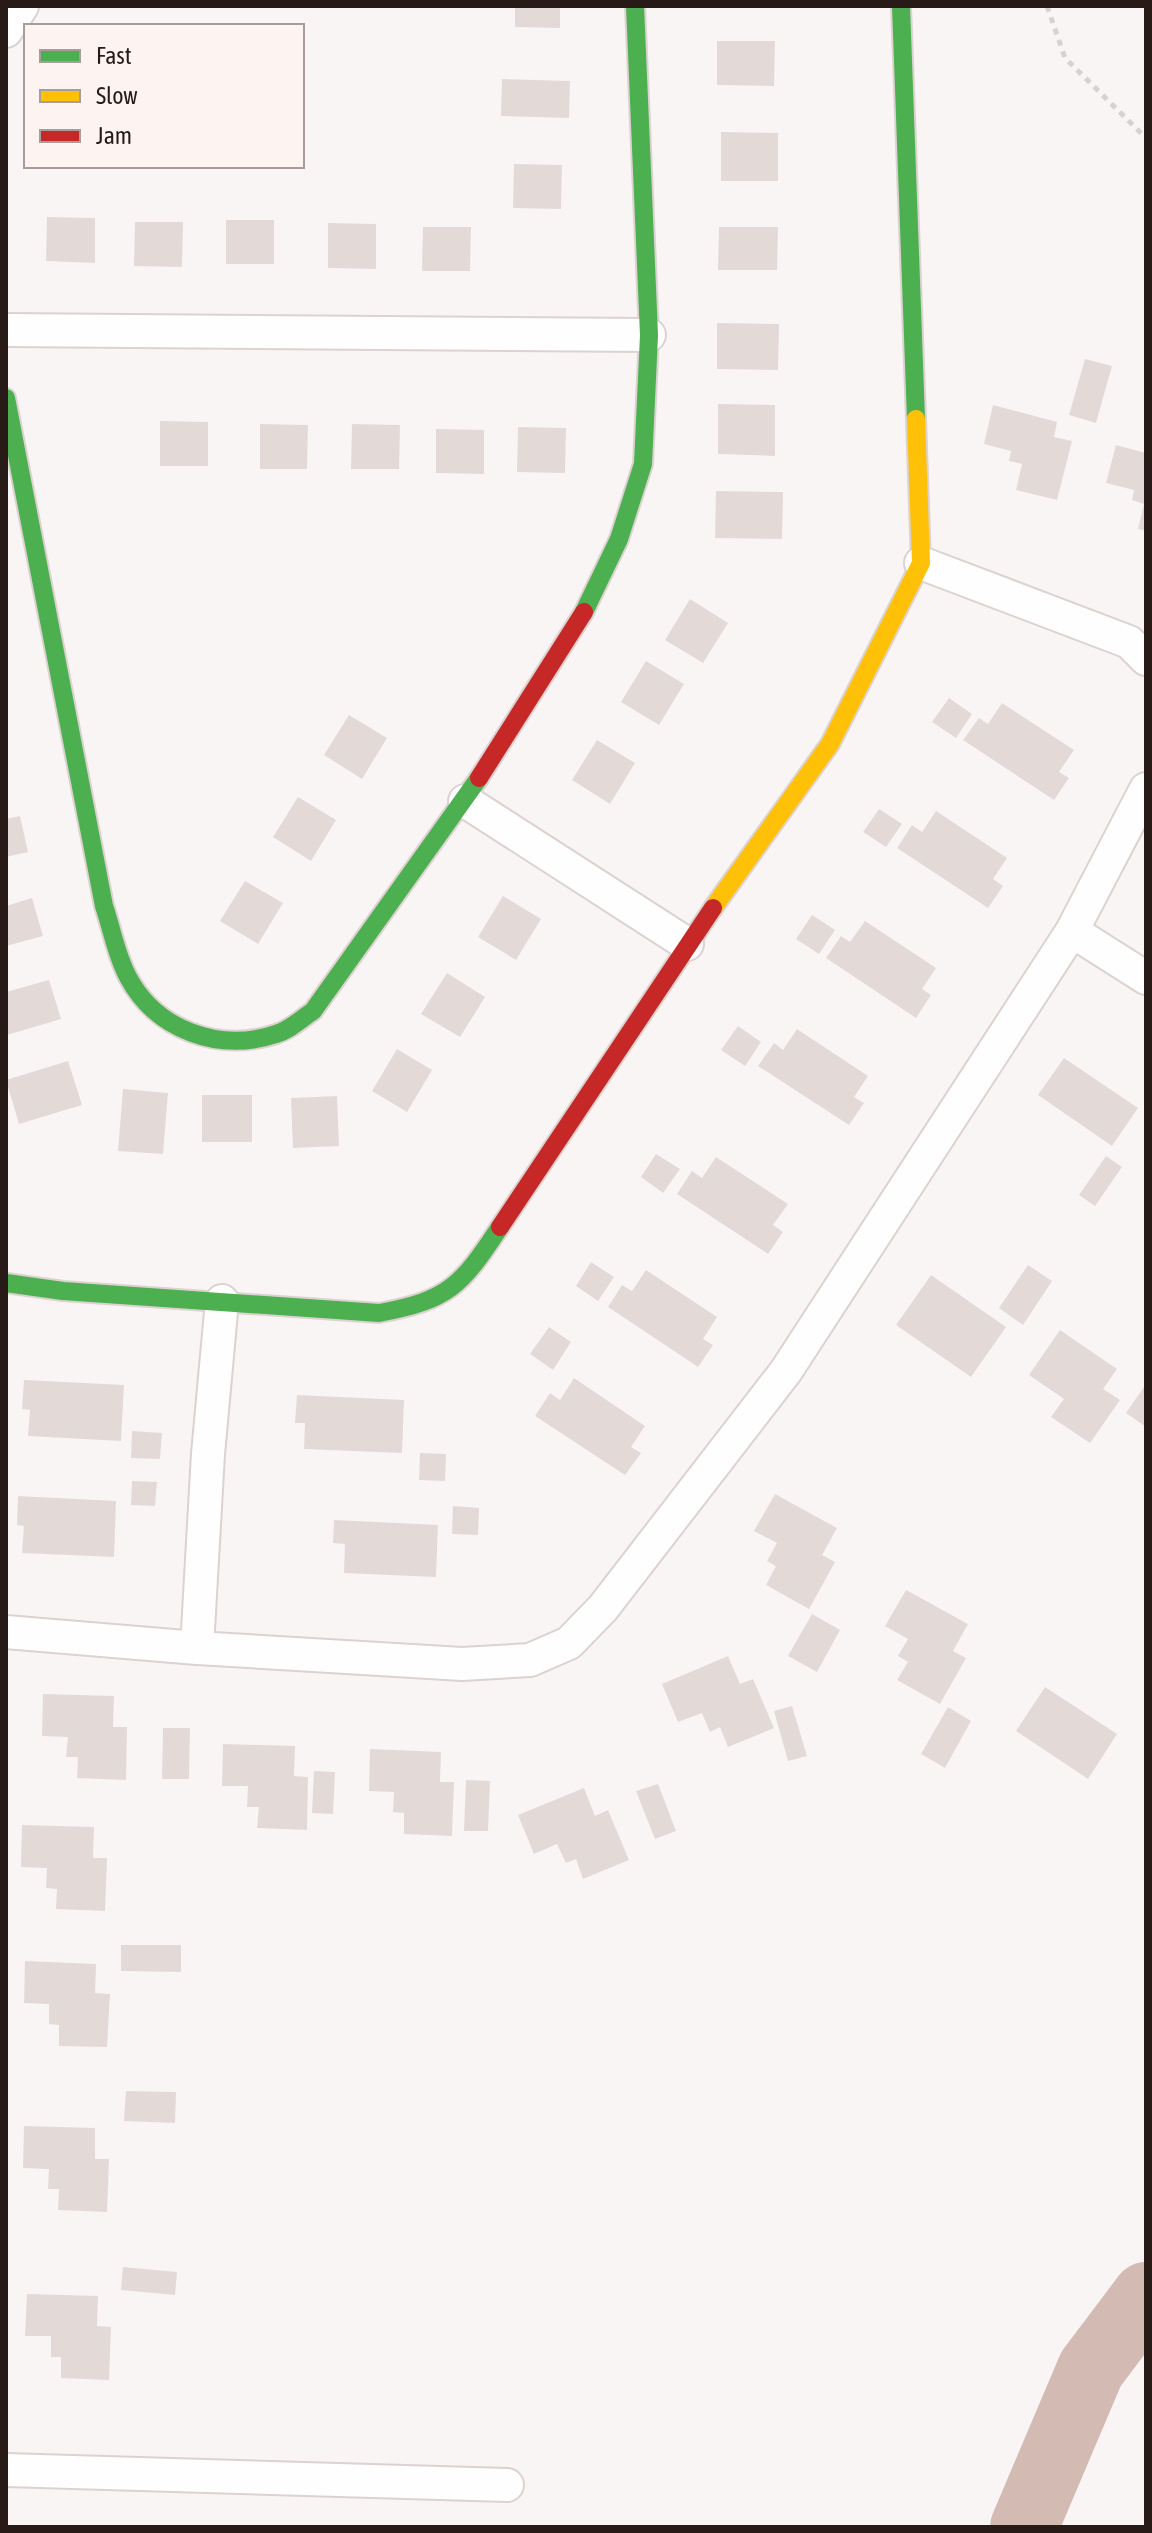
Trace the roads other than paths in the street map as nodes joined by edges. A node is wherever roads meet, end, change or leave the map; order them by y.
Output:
1 (22, 6) edge
2 (635, 6) edge
3 (901, 6) edge
4 (6, 31) edge
5 (6, 330) edge
6 (649, 335) junction
7 (6, 398) edge
8 (921, 563) junction
9 (1146, 659) edge
10 (1146, 789) edge
11 (465, 801) junction
12 (1072, 931) junction
13 (687, 944) junction
14 (1146, 978) edge
15 (6, 1283) edge
16 (222, 1301) junction
17 (6, 1632) edge
18 (197, 1648) junction
19 (6, 2470) edge
20 (507, 2485) dead end

1 - 4 street
2 - 6 street
3 - 8 street
5 - 6 street
6 - 11 street
7 - 11 street
8 - 9 street
8 - 13 street
10 - 12 street
11 - 13 street
12 - 14 street
12 - 18 street
13 - 16 street
15 - 16 street
16 - 18 street
17 - 18 street
19 - 20 street

